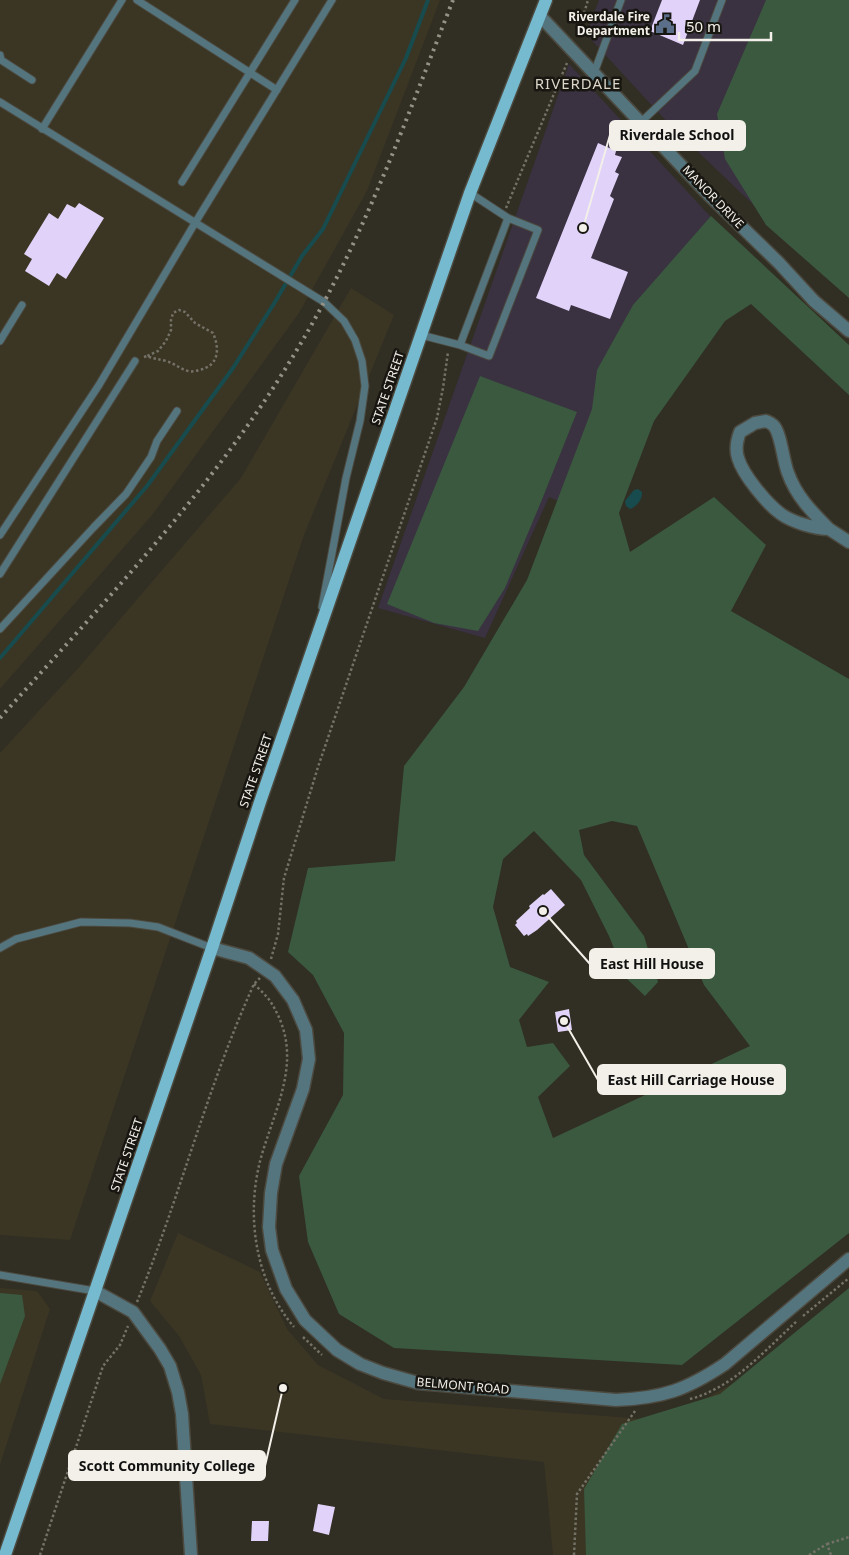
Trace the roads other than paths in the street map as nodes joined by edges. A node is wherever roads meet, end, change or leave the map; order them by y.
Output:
1 (122, 0) edge
2 (137, 0) edge
3 (295, 0) edge
4 (332, 0) edge
5 (546, 0) edge
6 (621, 0) edge
7 (722, 0) edge
8 (540, 16) junction
9 (0, 55) edge
10 (251, 72) junction
11 (594, 73) junction
12 (32, 80) dead end
13 (277, 90) junction
14 (0, 102) edge
15 (641, 122) junction
16 (42, 129) junction
17 (182, 182) dead end
18 (470, 193) junction
19 (505, 216) junction
20 (195, 223) junction
21 (22, 305) dead end
22 (849, 330) edge
23 (421, 335) junction
24 (0, 341) edge
25 (460, 345) junction
26 (135, 361) road end
27 (177, 411) dead end
28 (829, 530) junction
29 (0, 535) edge
30 (849, 542) edge
31 (0, 574) edge
32 (0, 629) edge
33 (316, 637) junction
34 (0, 948) edge
35 (212, 948) junction
36 (849, 1258) edge
37 (0, 1275) edge
38 (95, 1291) junction
39 (5, 1555) edge
40 (191, 1555) edge

1 - 16 lane
2 - 10 lane
3 - 10 lane
4 - 13 lane
5 - 8 main road, STATE STREET
6 - 11 lane
7 - 15 lane
8 - 11 street, MANOR DRIVE
8 - 18 main road, STATE STREET
9 - 12 lane
10 - 13 lane
10 - 17 lane
11 - 15 street, MANOR DRIVE
13 - 20 lane
14 - 16 lane
15 - 22 street, MANOR DRIVE
16 - 20 lane
18 - 19 lane
18 - 23 main road, STATE STREET
19 - 25 lane
19 - 25 lane
20 - 29 lane
20 - 33 lane
21 - 24 lane
23 - 25 lane
23 - 33 main road, STATE STREET
26 - 31 lane
27 - 32 lane
28 - 28 street
28 - 30 street
33 - 35 main road, STATE STREET
34 - 35 lane
35 - 36 street, BELMONT ROAD
35 - 38 main road, STATE STREET
37 - 38 lane
38 - 39 main road, STATE STREET
38 - 40 street

